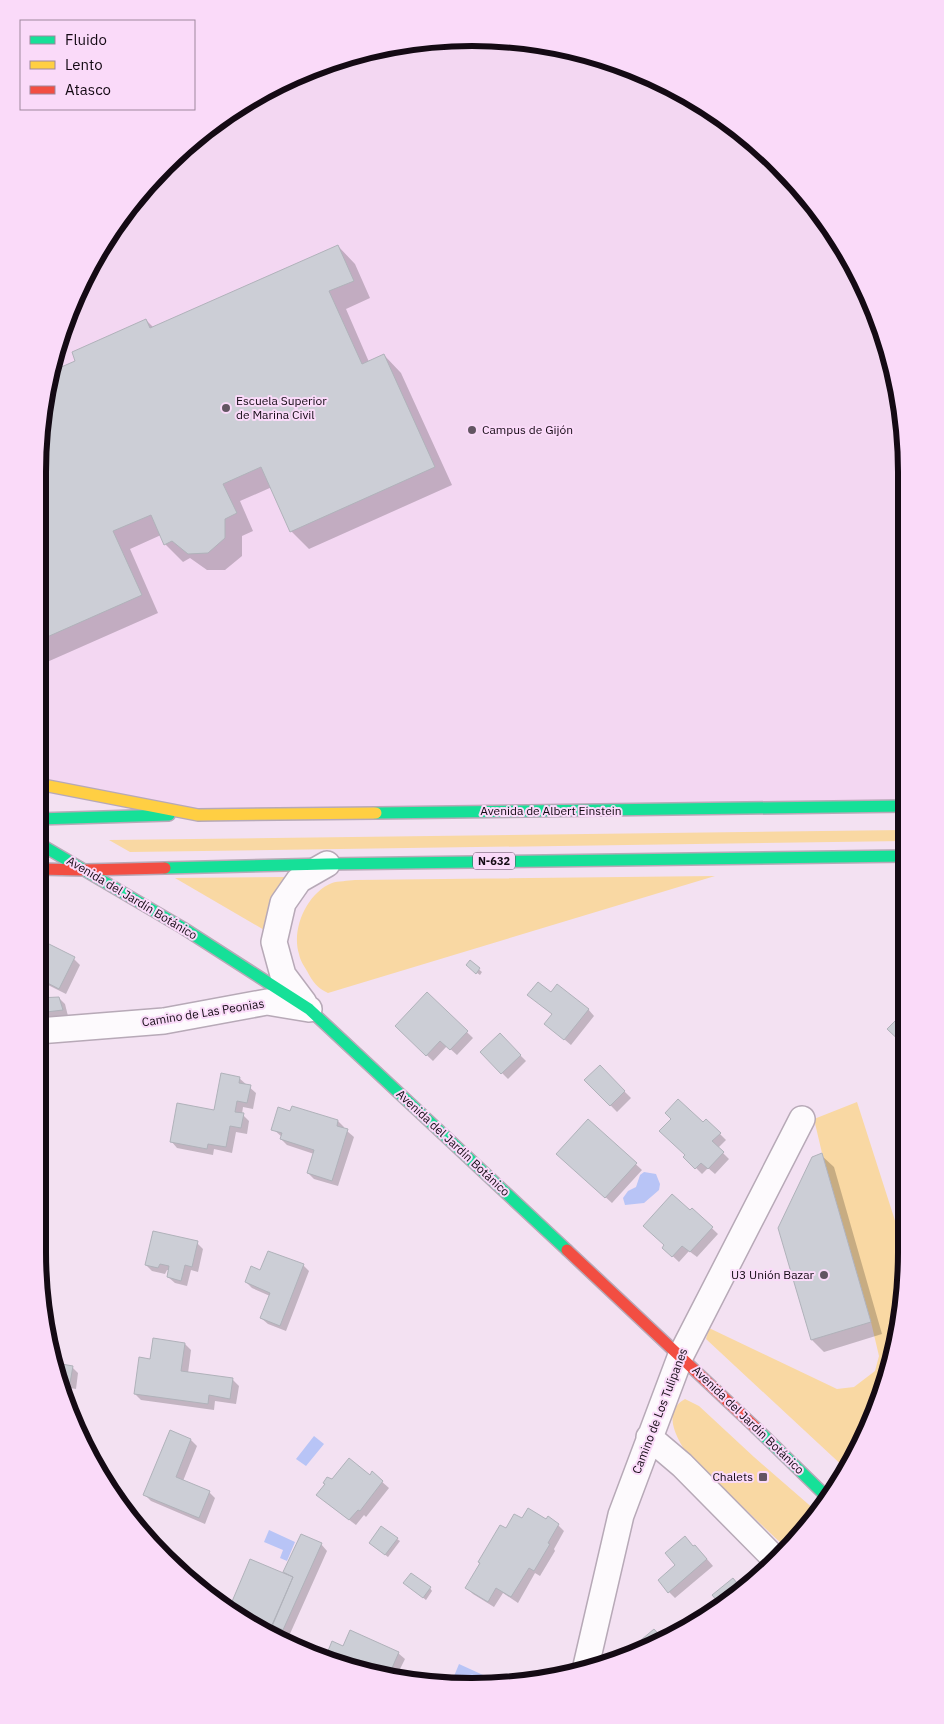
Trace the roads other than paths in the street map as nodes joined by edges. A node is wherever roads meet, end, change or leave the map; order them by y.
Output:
1 (46, 786) edge
2 (898, 806) edge
3 (198, 815) junction
4 (46, 819) edge
5 (46, 848) edge
6 (898, 856) edge
7 (327, 864) junction
8 (46, 869) edge
9 (84, 870) junction
10 (309, 1009) junction
11 (46, 1030) edge
12 (802, 1119) dead end
13 (681, 1355) junction
14 (649, 1437) junction
15 (823, 1493) edge
16 (771, 1555) edge
17 (587, 1662) edge

1 - 3 main road, Avenida de Albert Einstein
2 - 3 main road, Avenida de Albert Einstein
3 - 4 main road, Avenida de Albert Einstein
5 - 9 main road, Avenida del Jardín Botánico
6 - 7 main road, N-632
7 - 9 main road, N-632
7 - 10 street
8 - 9 main road, N-632
9 - 10 main road, Avenida del Jardín Botánico
10 - 11 street, Camino de Las Peonias
10 - 13 main road, Avenida del Jardín Botánico
12 - 13 street, Camino de Los Tulipanes
13 - 14 street, Camino de Los Tulipanes
13 - 15 main road, Avenida del Jardín Botánico
14 - 16 street
14 - 17 street, Camino de Los Tulipanes

